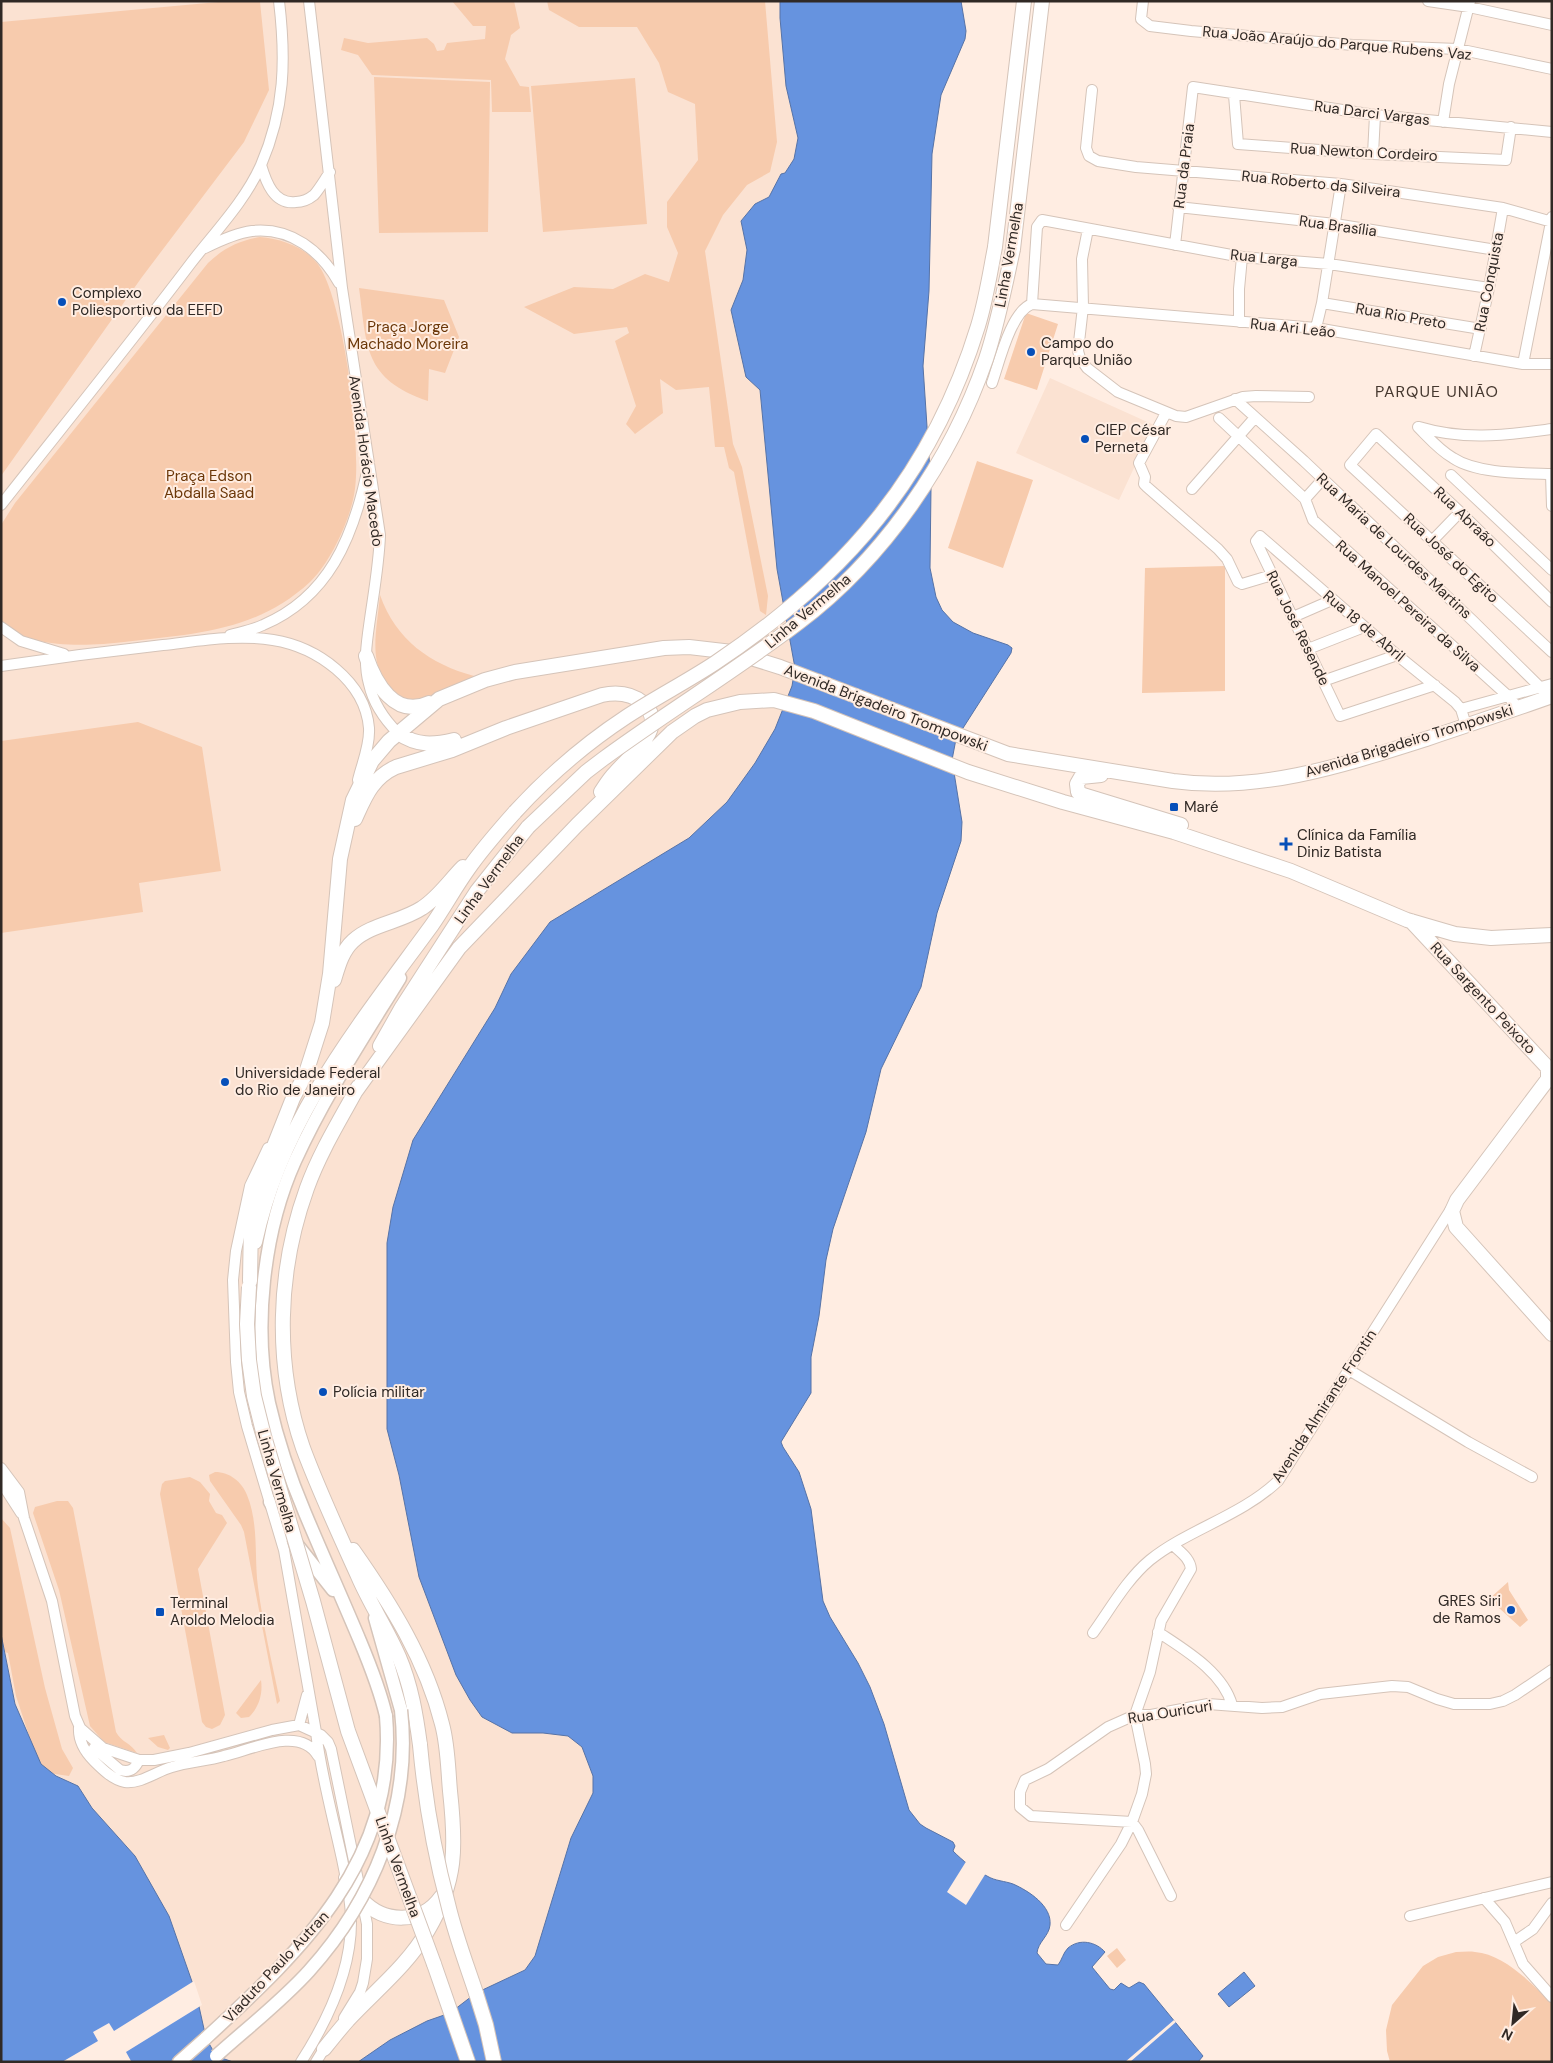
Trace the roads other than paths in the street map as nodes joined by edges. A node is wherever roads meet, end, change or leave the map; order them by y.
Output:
1 (278, 1) edge
2 (309, 1) edge
3 (1143, 1) edge
4 (1428, 1) edge
5 (1470, 4) edge
6 (1023, 8) edge
7 (1041, 8) edge
8 (1552, 25) edge
9 (1458, 49) junction
10 (1552, 69) edge
11 (1193, 87) joint
12 (1092, 90) dead end
13 (1234, 95) junction
14 (1375, 114) junction
15 (1444, 116) junction
16 (1511, 127) junction
17 (1552, 132) edge
18 (1373, 154) junction
19 (261, 165) junction
20 (1183, 170) junction
21 (330, 172) junction
22 (1341, 184) junction
23 (1178, 207) junction
24 (1503, 208) junction
25 (1551, 220) edge
26 (1335, 224) junction
27 (1088, 228) junction
28 (1174, 245) junction
29 (202, 249) junction
30 (1496, 250) junction
31 (1242, 257) junction
32 (1329, 264) junction
33 (342, 288) junction
34 (1490, 288) junction
35 (1322, 302) junction
36 (1032, 304) junction
37 (1083, 307) junction
38 (1238, 322) junction
39 (1316, 328) junction
40 (1480, 329) junction
41 (1474, 356) junction
42 (1524, 364) junction
43 (1552, 364) edge
44 (992, 383) dead end
45 (1309, 397) dead end
46 (1235, 399) junction
47 (1166, 413) junction
48 (1220, 418) dead end
49 (1255, 419) junction
50 (1552, 429) edge
51 (1238, 436) junction
52 (1350, 465) joint
53 (368, 466) junction
54 (1551, 474) edge
55 (1451, 475) dead end
56 (1323, 479) junction
57 (1192, 489) dead end
58 (1305, 499) junction
59 (1, 505) edge
60 (1552, 506) edge
61 (1460, 512) junction
62 (1256, 541) joint
63 (1432, 541) junction
64 (1552, 570) edge
65 (1272, 575) junction
66 (1332, 600) junction
67 (1552, 602) edge
68 (1293, 617) junction
69 (1, 627) edge
70 (1364, 628) junction
71 (219, 638) junction
72 (1308, 649) junction
73 (1552, 652) edge
74 (69, 656) junction
75 (366, 656) junction
76 (1397, 656) junction
77 (1, 666) edge
78 (1323, 681) junction
79 (1435, 685) junction
80 (1548, 691) edge
81 (1508, 696) junction
82 (439, 699) junction
83 (1518, 708) junction
84 (1461, 709) junction
85 (1466, 725) junction
86 (506, 728) junction
87 (398, 733) junction
88 (1135, 775) junction
89 (353, 800) junction
90 (577, 825) junction
91 (489, 842) junction
92 (344, 844) junction
93 (1224, 848) junction
94 (1410, 921) junction
95 (433, 923) junction
96 (1552, 935) edge
97 (322, 1022) junction
98 (1548, 1079) joint
99 (353, 1095) junction
100 (294, 1098) junction
101 (1454, 1216) junction
102 (1438, 1229) junction
103 (249, 1284) junction
104 (1552, 1334) edge
105 (1349, 1370) junction
106 (1, 1468) edge
107 (1532, 1478) dead end
108 (1, 1482) edge
109 (270, 1502) junction
110 (24, 1518) junction
111 (335, 1525) junction
112 (1173, 1545) junction
113 (372, 1606) junction
114 (346, 1608) junction
115 (1094, 1632) dead end
116 (1158, 1632) junction
117 (1552, 1670) edge
118 (308, 1684) junction
119 (1232, 1705) junction
120 (1136, 1715) junction
121 (296, 1725) junction
122 (79, 1728) junction
123 (316, 1732) junction
124 (319, 1756) junction
125 (1132, 1822) junction
126 (346, 1878) junction
127 (1552, 1882) edge
128 (448, 1886) junction
129 (1170, 1896) dead end
130 (1484, 1898) junction
131 (363, 1901) junction
132 (1552, 1903) edge
133 (1410, 1916) dead end
134 (1066, 1925) dead end
135 (1514, 1942) junction
136 (1552, 1997) edge
137 (319, 2056) edge
138 (179, 2062) edge
139 (209, 2062) edge
140 (301, 2062) edge
141 (468, 2062) edge
142 (494, 2062) edge

1 - 19 street
2 - 21 street, Avenida Horácio Macedo
3 - 9 street, Rua João Araújo do Parque Rubens Vaz
4 - 5 street
5 - 8 street
5 - 9 street
6 - 91 highway, Linha Vermelha, bridge
7 - 99 highway, Linha Vermelha, bridge
9 - 10 street, Rua João Araújo do Parque Rubens Vaz
9 - 15 street
11 - 13 street, Rua Darci Vargas
11 - 20 street, Rua da Praia
12 - 20 street, Rua Roberto da Silveira
13 - 14 street, Rua Darci Vargas
13 - 18 street, Rua Newton Cordeiro
14 - 15 street, Rua Darci Vargas
14 - 18 street
15 - 16 street, Rua Darci Vargas
16 - 17 street, Rua Darci Vargas
16 - 18 street, Rua Newton Cordeiro
19 - 21 street
19 - 29 street
20 - 22 street, Rua Roberto da Silveira
20 - 23 street, Rua da Praia
21 - 33 street, Avenida Horácio Macedo
22 - 24 street, Rua Roberto da Silveira
22 - 26 street
23 - 26 street, Rua Brasília
23 - 28 street, Rua da Praia
24 - 25 street, Rua Roberto da Silveira
24 - 30 street, Rua Conquista
25 - 42 street
26 - 30 street, Rua Brasília
26 - 32 street
27 - 28 street, Rua Larga
27 - 36 street, Rua Larga
27 - 37 street
28 - 31 street, Rua Larga
29 - 33 street
29 - 59 street
30 - 34 street, Rua Conquista
31 - 32 street, Rua Larga
31 - 38 street
32 - 34 street, Rua Larga
32 - 35 street
33 - 53 street, Avenida Horácio Macedo
34 - 40 street, Rua Conquista
35 - 39 street
35 - 40 street, Rua Rio Preto
36 - 37 street, Rua Ari Leão
36 - 44 street
37 - 38 street, Rua Ari Leão
37 - 47 street
38 - 39 street, Rua Ari Leão
39 - 41 street, Rua Ari Leão
40 - 41 street, Rua Conquista
41 - 42 street, Rua Ari Leão
42 - 43 street, Rua Ari Leão
45 - 46 street
46 - 47 street
46 - 49 street, Rua Maria de Lourdes Martins
47 - 65 street
48 - 51 street
49 - 51 street
49 - 56 street, Rua Maria de Lourdes Martins
50 - 54 street
51 - 57 street
51 - 58 street
52 - 61 street, Rua Abraão
52 - 63 street, Rua José do Egito
53 - 71 street
53 - 75 street, Avenida Horácio Macedo
54 - 60 street
55 - 64 street
56 - 58 street
56 - 80 street, Rua Maria de Lourdes Martins
58 - 81 street, Rua Manoel Pereira da Silva
61 - 63 street
61 - 67 street, Rua Abraão
62 - 65 street, Rua José Resende
62 - 66 street, Rua 18 de Abril
63 - 73 street, Rua José do Egito
65 - 68 street, Rua José Resende
66 - 68 street
66 - 70 street, Rua 18 de Abril
68 - 72 street, Rua José Resende
69 - 74 street
70 - 72 street
70 - 76 street, Rua 18 de Abril
71 - 74 street
71 - 89 street
72 - 78 street, Rua José Resende
74 - 77 street
75 - 82 highway
75 - 87 street, Avenida Horácio Macedo
76 - 78 street
76 - 79 street, Rua 18 de Abril
78 - 79 street, Rua José Resende
79 - 84 street, Rua 18 de Abril
80 - 81 street
80 - 83 highway, Avenida Brigadeiro Trompowski
81 - 83 street, Rua Manoel Pereira da Silva
81 - 84 street
82 - 87 highway, Avenida Brigadeiro Trompowski
82 - 88 highway, Avenida Brigadeiro Trompowski
83 - 85 highway, Avenida Brigadeiro Trompowski
84 - 85 street, Rua 18 de Abril
85 - 88 highway, Avenida Brigadeiro Trompowski
86 - 87 highway
86 - 90 highway
86 - 92 highway
87 - 89 highway, Avenida Brigadeiro Trompowski
88 - 93 highway
89 - 92 highway, Avenida Brigadeiro Trompowski
90 - 93 highway, Avenida Brigadeiro Trompowski
90 - 99 highway, Linha Vermelha
91 - 95 highway, Linha Vermelha
91 - 97 highway
92 - 97 highway, Avenida Brigadeiro Trompowski
93 - 94 highway, Avenida Brigadeiro Trompowski
94 - 96 highway, Avenida Brigadeiro Trompowski
94 - 98 highway, Rua Sargento Peixoto
95 - 103 highway, Linha Vermelha
95 - 114 main road, Linha Vermelha
97 - 100 highway, Avenida Brigadeiro Trompowski
98 - 101 highway, Avenida Almirante Frontin
99 - 111 highway, Linha Vermelha
100 - 103 highway
100 - 109 street, Avenida Brigadeiro Trompowski
101 - 102 street, Avenida Almirante Frontin
101 - 102 street
101 - 104 highway
102 - 105 street, Avenida Almirante Frontin
103 - 141 highway, Linha Vermelha, bridge
105 - 107 street
105 - 112 street, Avenida Almirante Frontin
106 - 110 street
108 - 110 street
109 - 114 main road
109 - 118 street, Avenida Brigadeiro Trompowski
110 - 122 street
111 - 113 highway, Linha Vermelha
111 - 128 highway
112 - 115 street, Avenida Almirante Frontin
112 - 116 street
113 - 139 main road, Viaduto Paulo Autran, bridge
113 - 142 highway, Linha Vermelha, bridge
114 - 138 main road, Viaduto Paulo Autran, bridge
116 - 119 street
116 - 120 street
117 - 119 street, Rua Ouricuri
118 - 121 street
118 - 123 street, Avenida Brigadeiro Trompowski
119 - 120 street, Rua Ouricuri
120 - 125 street
120 - 125 street, Rua Ouricuri
121 - 122 street
121 - 123 street
122 - 124 street
123 - 124 street, Avenida Brigadeiro Trompowski
123 - 131 street
124 - 126 street, Avenida Brigadeiro Trompowski
125 - 129 street
125 - 134 street
126 - 131 highway
126 - 140 street, Avenida Brigadeiro Trompowski
127 - 130 street
128 - 131 highway
128 - 137 highway
130 - 133 street
130 - 135 street
131 - 137 street
132 - 135 street
135 - 136 street

